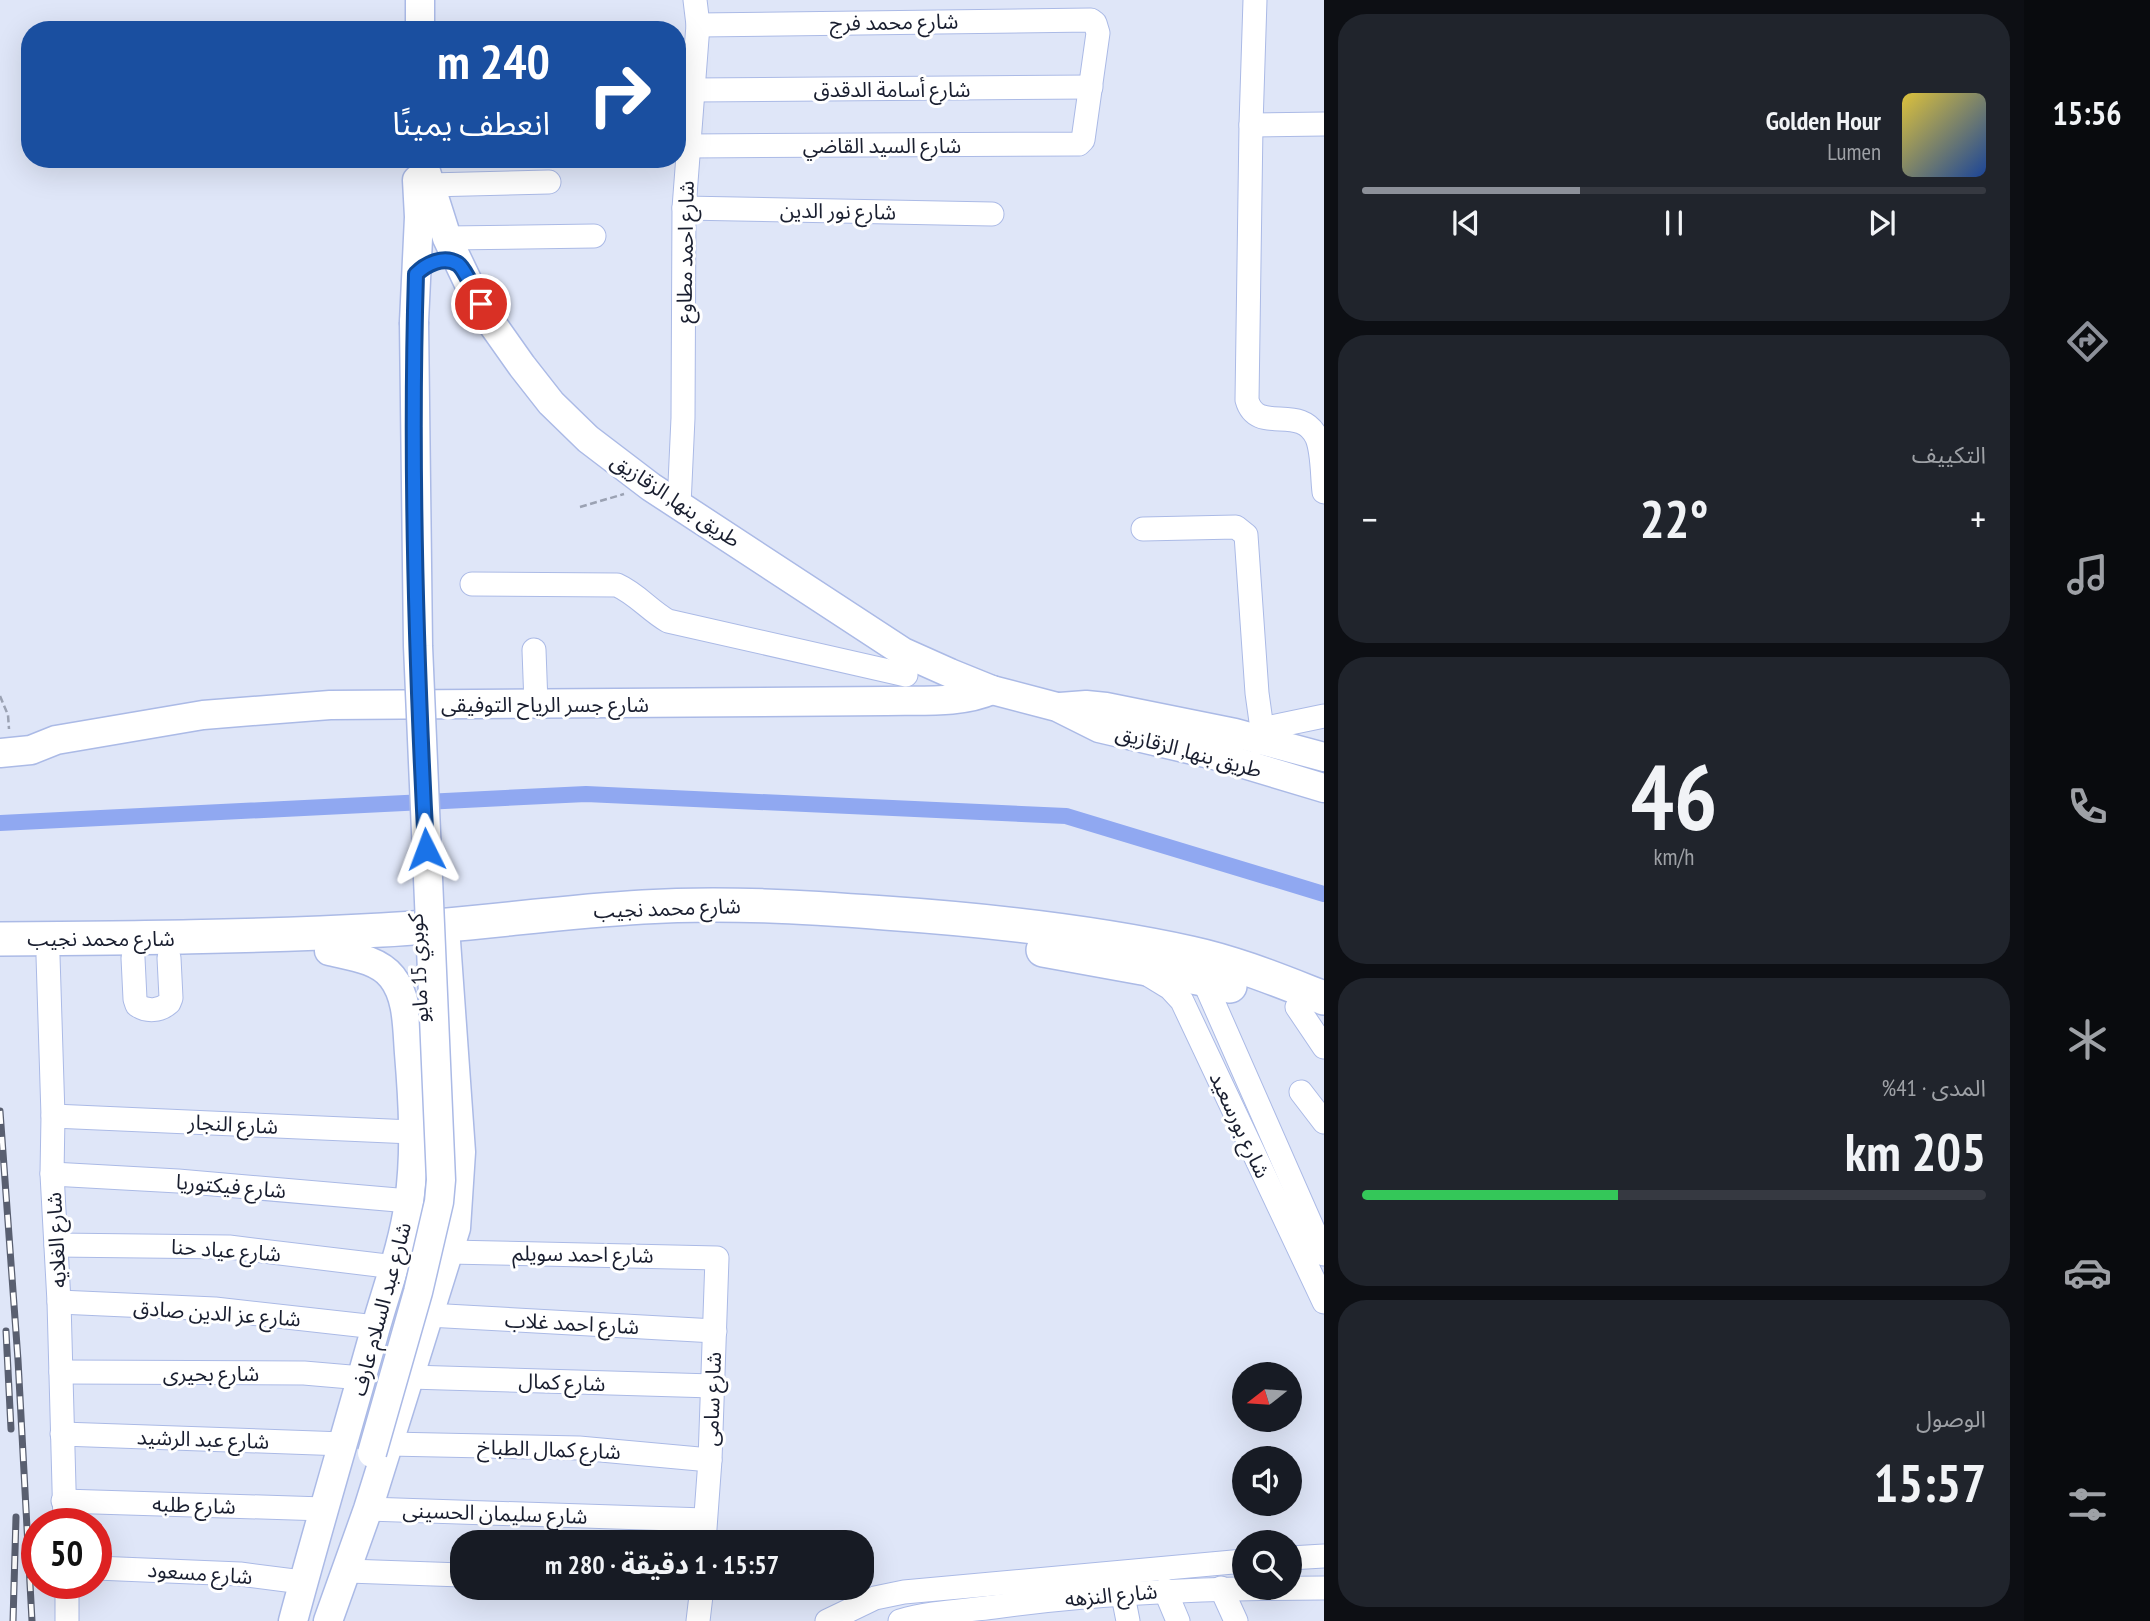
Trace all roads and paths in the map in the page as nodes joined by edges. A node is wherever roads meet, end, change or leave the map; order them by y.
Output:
1 (420, 0) edge
2 (695, 0) edge
3 (1255, 0) edge
4 (420, 21) edge
5 (698, 25) junction
6 (1091, 87) junction
7 (693, 90) junction
8 (1251, 124) junction
9 (1324, 124) edge
10 (688, 146) junction
11 (421, 173) edge
12 (549, 182) dead end
13 (684, 208) junction
14 (992, 214) dead end
15 (594, 236) dead end
16 (447, 238) junction
17 (460, 265) junction
18 (416, 274) junction
19 (407, 322) junction
20 (651, 487) junction
21 (1324, 492) edge
22 (679, 505) junction
23 (580, 507) dead end
24 (1143, 529) dead end
25 (472, 584) dead end
26 (534, 650) dead end
27 (904, 663) junction
28 (992, 690) junction
29 (0, 696) edge
30 (886, 701) junction
31 (536, 704) junction
32 (1056, 707) junction
33 (1324, 716) edge
34 (1261, 734) junction
35 (3, 742) edge
36 (1324, 757) edge
37 (1253, 767) junction
38 (1324, 788) edge
39 (772, 916) junction
40 (810, 918) junction
41 (0, 939) edge
42 (446, 941) junction
43 (169, 948) junction
44 (329, 951) junction
45 (48, 956) junction
46 (0, 957) edge
47 (133, 958) junction
48 (1135, 967) junction
49 (1203, 978) junction
50 (1315, 1008) edge
51 (1324, 1047) edge
52 (1301, 1092) dead end
53 (53, 1116) junction
54 (1324, 1122) edge
55 (412, 1132) junction
56 (52, 1174) junction
57 (409, 1201) junction
58 (56, 1245) junction
59 (449, 1252) junction
60 (1324, 1254) edge
61 (716, 1256) joint
62 (395, 1267) junction
63 (1324, 1302) edge
64 (59, 1303) junction
65 (428, 1315) junction
66 (376, 1327) junction
67 (715, 1331) junction
68 (61, 1372) junction
69 (410, 1377) junction
70 (362, 1378) junction
71 (713, 1386) junction
72 (62, 1434) junction
73 (366, 1447) junction
74 (710, 1460) junction
75 (64, 1508) edge
76 (324, 1509) junction
77 (369, 1509) junction
78 (112, 1512) edge
79 (689, 1530) edge
80 (704, 1530) edge
81 (1324, 1556) edge
82 (1302, 1557) edge
83 (1232, 1563) edge
84 (112, 1569) edge
85 (348, 1571) junction
86 (450, 1575) edge
87 (302, 1582) junction
88 (1120, 1583) junction
89 (1221, 1588) junction
90 (1324, 1588) edge
91 (1165, 1590) junction
92 (904, 1592) junction
93 (1020, 1592) junction
94 (67, 1599) edge
95 (700, 1600) edge
96 (904, 1620) edge
97 (67, 1621) edge
98 (293, 1621) edge
99 (328, 1621) edge
100 (698, 1621) edge
101 (827, 1621) edge
102 (1128, 1621) edge
103 (1178, 1621) edge
104 (1236, 1621) edge

1 - 4 main road
2 - 5 street, شارع احمد مطاوع
3 - 8 street
5 - 6 street, شارع محمد فرج
5 - 7 street, شارع احمد مطاوع
6 - 7 street, شارع أسامة الدقدق
6 - 10 street, شارع السيد القاضي
7 - 10 street, شارع احمد مطاوع
8 - 9 street
8 - 21 street
10 - 13 street, شارع احمد مطاوع
11 - 12 street
11 - 16 main road, طريق بنها, الزقازيق
11 - 18 main road, كوبري 15 مايو
11 - 19 main road, كوبري 15 مايو
13 - 14 street, شارع نور الدين
13 - 22 street, شارع احمد مطاوع
15 - 16 street
16 - 17 main road, طريق بنها, الزقازيق
17 - 18 main road
17 - 20 main road, طريق بنها, الزقازيق
18 - 19 main road, كوبري 15 مايو
19 - 73 main road, كوبري 15 مايو
20 - 22 main road, طريق بنها, الزقازيق
20 - 23 path
22 - 27 main road, طريق بنها, الزقازيق
24 - 34 street
25 - 27 street
26 - 31 street
27 - 28 main road, طريق بنها, الزقازيق
27 - 30 main road
28 - 30 main road, شارع جسر الرياح التوفيقى
28 - 32 main road, طريق بنها, الزقازيق
29 - 35 path
30 - 31 main road, شارع جسر الرياح التوفيقى
31 - 35 main road, شارع جسر الرياح التوفيقى
32 - 34 main road, طريق بنها, الزقازيق
32 - 37 main road, طريق بنها, الزقازيق
33 - 34 street
34 - 36 main road, طريق بنها, الزقازيق
34 - 37 street
37 - 38 main road, طريق بنها, الزقازيق
39 - 40 highway, شارع محمد نجيب
39 - 42 highway, شارع محمد نجيب
39 - 43 highway, شارع محمد نجيب
40 - 48 highway, شارع محمد نجيب
40 - 50 highway, شارع محمد نجيب
41 - 43 highway, شارع محمد نجيب
42 - 44 highway, شارع محمد نجيب
42 - 59 main road, شارع عبد السلام عارف
43 - 44 highway, شارع محمد نجيب
43 - 47 highway, شارع محمد نجيب
43 - 47 street
44 - 55 main road, شارع عبد السلام عارف
45 - 46 highway, شارع محمد نجيب
45 - 47 highway, شارع محمد نجيب
45 - 53 street, شارع الغلايه
48 - 49 highway, شارع محمد نجيب
48 - 63 street, شارع بورسعيد
49 - 50 highway, شارع محمد نجيب
49 - 60 street, شارع بورسعيد
50 - 51 street
52 - 54 street
53 - 55 street, شارع النجار
53 - 56 street, شارع الغلايه
55 - 57 main road, شارع عبد السلام عارف
56 - 57 street, شارع فيكتوريا
56 - 58 street, شارع الغلايه
57 - 62 main road, شارع عبد السلام عارف
58 - 62 street, شارع عياد حنا
58 - 64 street, شارع الغلايه
59 - 61 street, شارع احمد سويلم
59 - 65 main road, شارع عبد السلام عارف
61 - 67 street, شارع سامى
62 - 66 main road, شارع عبد السلام عارف
64 - 66 street, شارع عز الدين صادق
64 - 68 street, شارع الغلايه
65 - 67 street, شارع احمد غلاب
65 - 69 main road, شارع عبد السلام عارف
66 - 70 main road, شارع عبد السلام عارف
67 - 71 street, شارع سامى
68 - 70 street, شارع بحيرى
68 - 72 street, شارع الغلايه
69 - 71 street, شارع كمال
69 - 73 main road, شارع عبد السلام عارف
70 - 73 main road, شارع عبد السلام عارف
71 - 74 street, شارع سامى
72 - 73 street, شارع عبد الرشيد
72 - 75 street, شارع الغلايه
73 - 74 street, شارع كمال الطباخ
73 - 76 main road, شارع عبد السلام عارف
73 - 77 main road, كوبري 15 مايو
73 - 87 main road, كوبري 15 مايو
74 - 80 street, شارع سامى
76 - 78 street, شارع طلبه
76 - 87 main road, شارع عبد السلام عارف
77 - 79 street, شارع سليمان الحسينى
77 - 85 main road
81 - 82 street
83 - 88 street, شارع النزهه
84 - 87 street, شارع مسعود
85 - 86 street
85 - 99 main road
87 - 98 main road, شارع عبد السلام عارف
88 - 91 street, شارع النزهه
88 - 93 street, شارع النزهه
88 - 102 street
89 - 90 street, شارع النزهه
89 - 91 street, شارع النزهه
89 - 104 street
91 - 103 street
92 - 93 street, شارع النزهه
92 - 96 street
92 - 101 street, شارع النزهه
93 - 96 street, شارع النزهه
94 - 97 street
95 - 100 street

